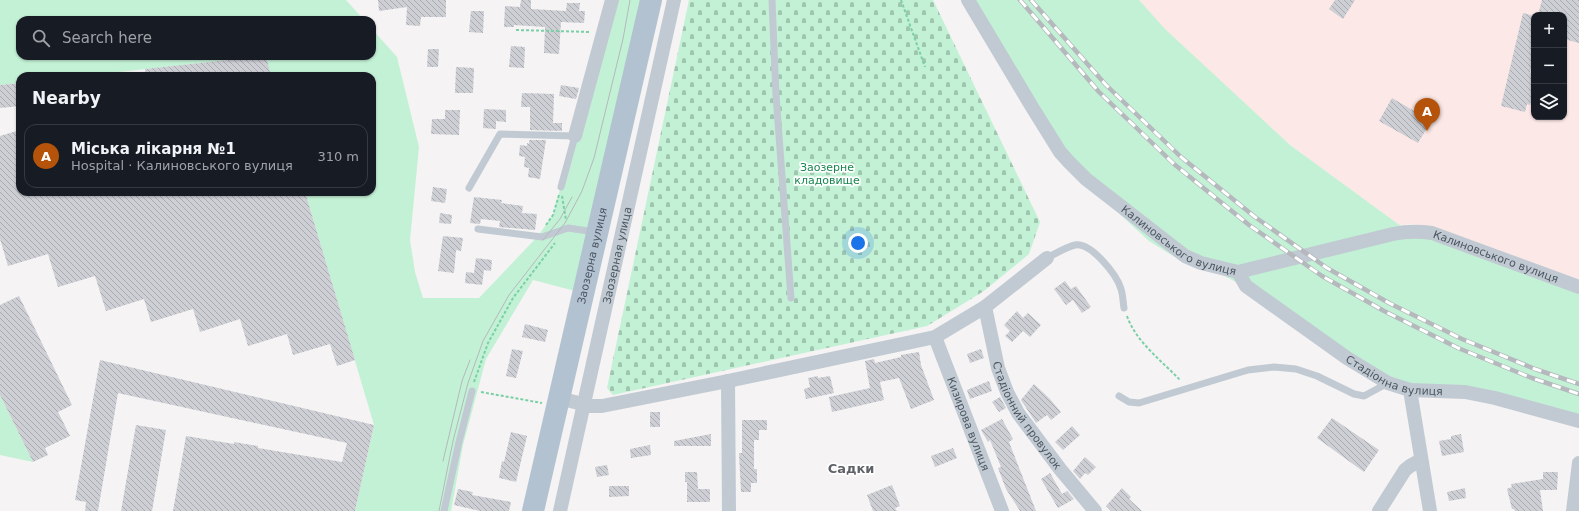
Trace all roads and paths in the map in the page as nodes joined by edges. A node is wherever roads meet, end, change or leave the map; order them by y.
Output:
1 (612, 0) edge
2 (651, 0) edge
3 (674, 0) edge
4 (772, 0) edge
5 (901, 0) edge
6 (968, 0) edge
7 (516, 30) dead end
8 (603, 33) junction
9 (925, 67) dead end
10 (575, 136) junction
11 (561, 187) junction
12 (470, 188) dead end
13 (554, 215) dead end
14 (568, 228) junction
15 (478, 229) dead end
16 (597, 232) junction
17 (1047, 258) joint
18 (1238, 272) junction
19 (1579, 286) edge
20 (791, 298) dead end
21 (985, 307) junction
22 (1124, 308) joint
23 (935, 336) junction
24 (728, 381) junction
25 (1388, 383) junction
26 (1187, 388) junction
27 (1410, 390) junction
28 (472, 391) junction
29 (1119, 396) dead end
30 (558, 402) junction
31 (584, 404) junction
32 (1579, 421) edge
33 (1421, 460) junction
34 (1579, 463) edge
35 (444, 511) edge
36 (533, 511) edge
37 (560, 511) edge
38 (729, 511) edge
39 (1002, 511) edge
40 (1095, 511) edge
41 (1379, 511) edge
42 (1430, 511) edge
43 (1573, 511) edge

1 - 8 street
2 - 16 main road, Заозерна вулиця
3 - 31 street, Заозерная улица
4 - 20 lane
5 - 9 path
6 - 18 street, Калиновського вулиця
7 - 8 path
8 - 10 street
10 - 11 lane
10 - 12 lane
11 - 13 path
11 - 14 path
14 - 15 lane
14 - 16 lane
14 - 28 path
16 - 30 main road, Заозерна вулиця
17 - 21 street
17 - 22 lane
18 - 19 street, Калиновського вулиця
18 - 25 street, Стадіонна вулиця
21 - 23 street
21 - 40 street, Стадіонний провулок
22 - 26 path
23 - 24 street
23 - 39 street, Кизирова вулиця
24 - 31 street
24 - 38 street
25 - 26 lane
25 - 27 street, Стадіонна вулиця
26 - 29 lane
27 - 32 street, Стадіонна вулиця
27 - 33 street
28 - 30 path
28 - 35 lane
30 - 31 street
30 - 36 main road, Заозерна вулиця
31 - 37 street, Заозерная улица
33 - 41 street
33 - 42 street
34 - 43 street

